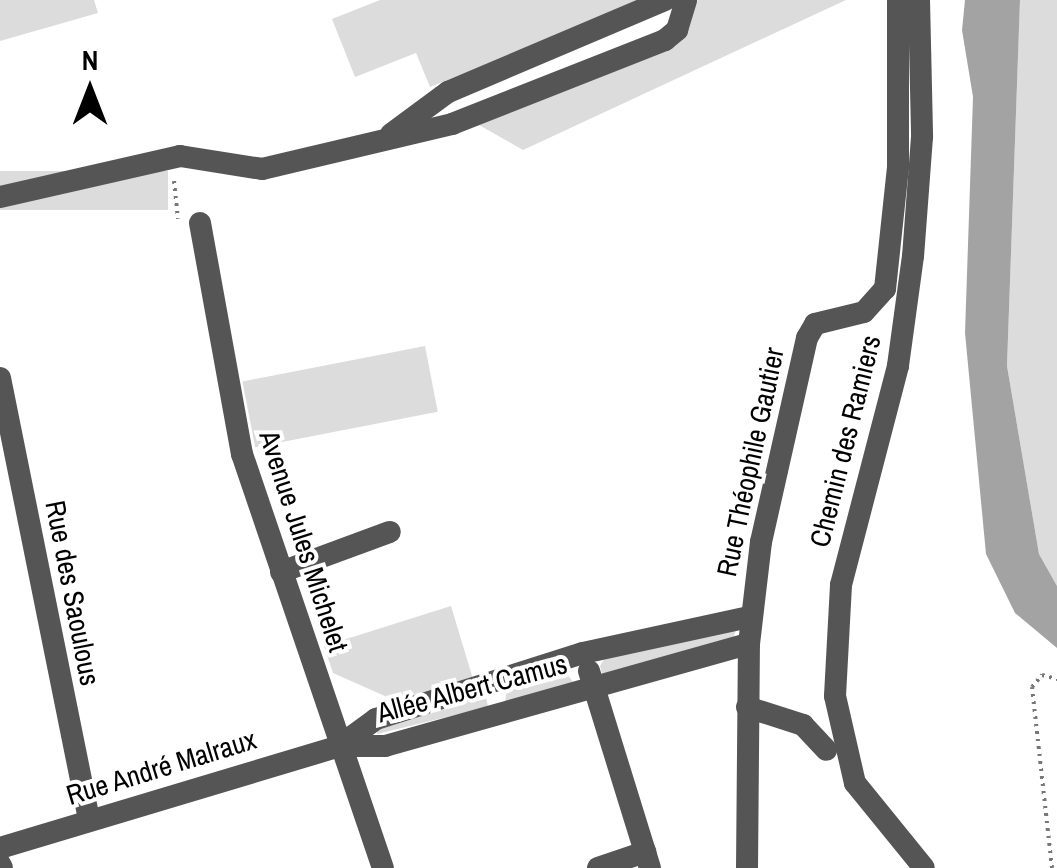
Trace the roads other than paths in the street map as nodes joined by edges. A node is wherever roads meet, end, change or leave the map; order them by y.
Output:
1 (665, 0) edge
2 (686, 0) edge
3 (898, 0) edge
4 (919, 0) edge
5 (442, 96) junction
6 (452, 124) junction
7 (388, 136) junction
8 (0, 198) edge
9 (201, 234) road end
10 (0, 378) edge
11 (3, 412) edge
12 (390, 532) dead end
13 (281, 572) junction
14 (750, 618) junction
15 (748, 644) junction
16 (584, 653) junction
17 (490, 683) junction
18 (593, 685) junction
19 (747, 707) junction
20 (501, 712) junction
21 (340, 746) junction
22 (826, 750) dead end
23 (90, 819) junction
24 (0, 848) edge
25 (648, 860) edge
26 (384, 868) edge
27 (598, 868) edge
28 (747, 868) edge
29 (924, 868) edge

1 - 5 street
2 - 6 street
3 - 14 street, Rue Théophile Gautier
4 - 29 street, Chemin des Ramiers
5 - 6 street
5 - 7 street
6 - 7 street
7 - 8 street
9 - 13 street, Avenue Jules Michelet
10 - 11 street, Rue des Saoulous
11 - 23 street, Rue des Saoulous
12 - 13 street
13 - 21 street, Avenue Jules Michelet
14 - 15 street, Rue Théophile Gautier
14 - 16 street, Allée Albert Camus
15 - 18 street, Allée Albert Camus
15 - 19 street, Rue Théophile Gautier
16 - 17 street, Allée Albert Camus
16 - 18 street
17 - 20 street
17 - 21 street, Allée Albert Camus
18 - 20 street, Allée Albert Camus
18 - 25 street
19 - 22 street
19 - 28 street, Rue Théophile Gautier
20 - 21 street, Allée Albert Camus
21 - 23 street, Rue André Malraux
21 - 26 street, Avenue Jules Michelet
23 - 24 street, Rue André Malraux
25 - 27 street

